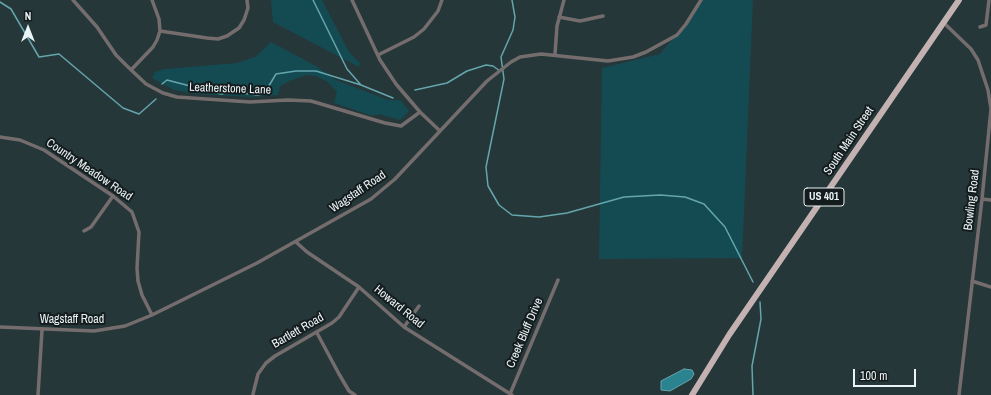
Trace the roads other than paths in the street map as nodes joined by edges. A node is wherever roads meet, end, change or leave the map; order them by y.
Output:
1 (73, 0) edge
2 (152, 0) edge
3 (248, 0) edge
4 (352, 0) edge
5 (442, 0) edge
6 (564, 0) edge
7 (701, 0) edge
8 (959, 0) edge
9 (989, 0) edge
10 (603, 16) dead end
11 (559, 17) junction
12 (944, 23) junction
13 (986, 24) junction
14 (991, 25) edge
15 (980, 27) dead end
16 (160, 31) junction
17 (555, 54) junction
18 (378, 55) junction
19 (131, 70) junction
20 (420, 112) junction
21 (991, 123) edge
22 (440, 131) junction
23 (0, 137) edge
24 (113, 196) junction
25 (982, 199) junction
26 (991, 200) edge
27 (84, 231) dead end
28 (296, 242) junction
29 (558, 280) dead end
30 (972, 281) junction
31 (991, 287) edge
32 (359, 288) junction
33 (419, 306) dead end
34 (152, 315) junction
35 (0, 327) edge
36 (404, 327) junction
37 (42, 330) junction
38 (317, 333) junction
39 (253, 394) dead end
40 (511, 394) edge
41 (38, 395) edge
42 (355, 395) edge
43 (692, 395) edge
44 (959, 395) edge

1 - 19 street, Leatherstone Lane
2 - 16 street
3 - 16 street
4 - 18 street
5 - 18 street
6 - 11 street
7 - 17 street, Wagstaff Road
8 - 12 highway, South Main Street / US 401
9 - 13 street
10 - 11 street
11 - 17 street
12 - 21 street, Bowling Road
12 - 43 highway, South Main Street / US 401
13 - 14 street
13 - 15 street
16 - 19 street
17 - 22 street, Wagstaff Road
18 - 20 street
19 - 20 street, Leatherstone Lane
20 - 22 street
21 - 25 street, Bowling Road
22 - 28 street, Wagstaff Road
23 - 24 street, Country Meadow Road
24 - 27 street
24 - 34 street, Country Meadow Road
25 - 26 street
25 - 30 street, Bowling Road
28 - 32 street, Howard Road
28 - 34 street, Wagstaff Road
29 - 40 street, Creek Bluff Drive
30 - 31 street
30 - 44 street, Bowling Road
32 - 36 street, Howard Road
32 - 38 street, Bartlett Road
33 - 36 street
34 - 37 street, Wagstaff Road
35 - 37 street, Wagstaff Road
36 - 40 street, Howard Road
37 - 41 street
38 - 39 street, Bartlett Road
38 - 42 street

